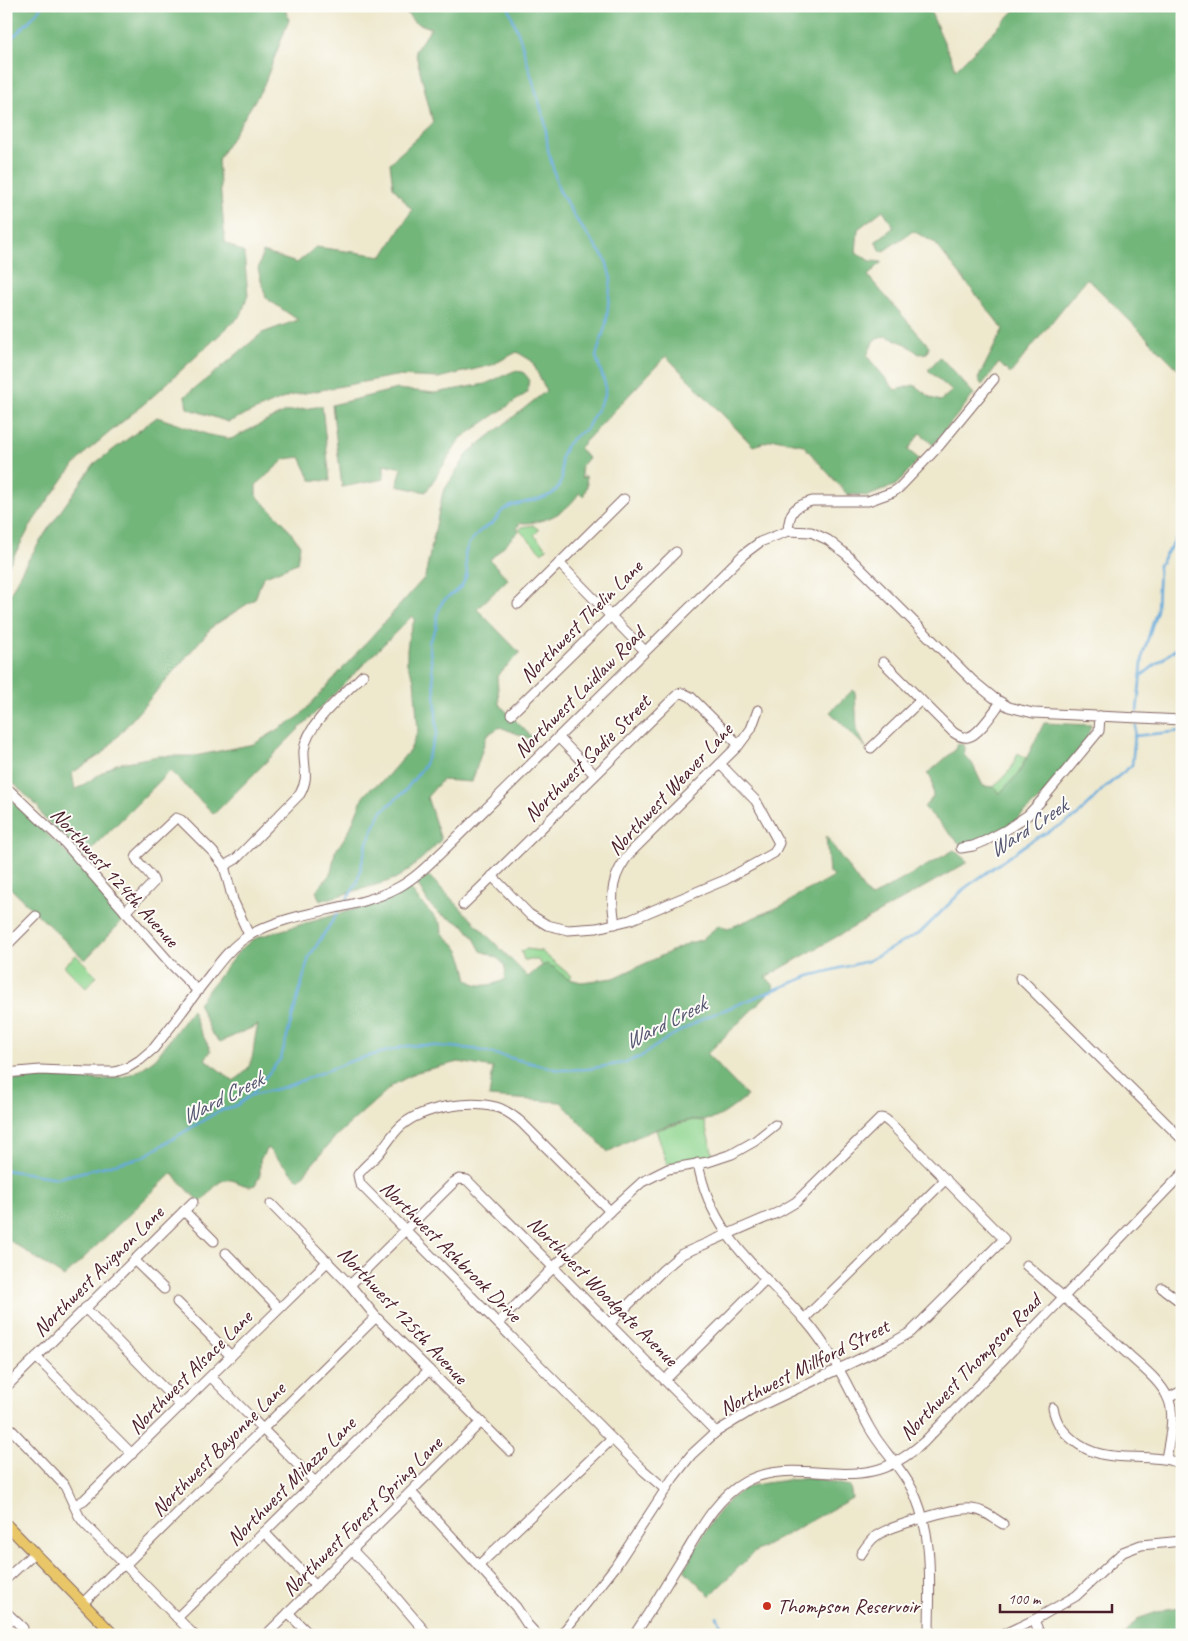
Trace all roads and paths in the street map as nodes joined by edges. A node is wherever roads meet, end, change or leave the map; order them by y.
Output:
1 (994, 379) dead end
2 (624, 500) dead end
3 (788, 531) junction
4 (676, 552) dead end
5 (559, 563) junction
6 (518, 604) dead end
7 (611, 616) junction
8 (645, 651) junction
9 (883, 662) dead end
10 (363, 675) dead end
11 (921, 700) junction
12 (1001, 702) junction
13 (758, 710) dead end
14 (511, 714) dead end
15 (1100, 716) junction
16 (1182, 720) edge
17 (558, 737) junction
18 (739, 745) junction
19 (871, 748) dead end
20 (720, 764) junction
21 (595, 775) junction
22 (6, 787) edge
23 (962, 848) dead end
24 (224, 866) junction
25 (492, 876) junction
26 (463, 905) dead end
27 (125, 912) junction
28 (36, 916) dead end
29 (615, 924) junction
30 (249, 935) junction
31 (6, 946) edge
32 (1020, 978) dead end
33 (198, 991) junction
34 (6, 1073) edge
35 (775, 1125) dead end
36 (1182, 1139) edge
37 (698, 1163) junction
38 (1182, 1174) edge
39 (946, 1179) junction
40 (193, 1202) dead end
41 (271, 1204) dead end
42 (184, 1211) junction
43 (610, 1211) junction
44 (406, 1230) junction
45 (727, 1235) junction
46 (214, 1241) dead end
47 (226, 1254) dead end
48 (134, 1260) junction
49 (328, 1261) junction
50 (1026, 1266) dead end
51 (554, 1268) junction
52 (765, 1280) junction
53 (350, 1285) junction
54 (1162, 1288) dead end
55 (164, 1289) dead end
56 (1063, 1297) junction
57 (177, 1302) dead end
58 (1182, 1303) edge
59 (85, 1308) junction
60 (280, 1308) junction
61 (376, 1317) junction
62 (804, 1319) junction
63 (498, 1323) junction
64 (610, 1323) junction
65 (231, 1356) junction
66 (36, 1357) junction
67 (839, 1368) junction
68 (429, 1370) junction
69 (211, 1377) junction
70 (666, 1380) junction
71 (6, 1387) edge
72 (1182, 1390) edge
73 (1168, 1398) junction
74 (181, 1406) junction
75 (1053, 1408) dead end
76 (481, 1422) junction
77 (6, 1424) edge
78 (263, 1430) junction
79 (716, 1432) junction
80 (612, 1439) junction
81 (510, 1451) dead end
82 (132, 1454) junction
83 (1166, 1459) junction
84 (894, 1463) junction
85 (1182, 1464) edge
86 (314, 1482) junction
87 (665, 1489) junction
88 (411, 1492) junction
89 (75, 1504) junction
90 (923, 1519) junction
91 (6, 1524) edge
92 (1003, 1524) dead end
93 (264, 1532) junction
94 (1182, 1541) edge
95 (352, 1550) junction
96 (34, 1553) junction
97 (861, 1554) dead end
98 (125, 1565) junction
99 (478, 1566) junction
100 (6, 1579) edge
101 (316, 1586) junction
102 (83, 1603) junction
103 (6, 1612) edge
104 (288, 1613) junction
105 (177, 1618) junction
106 (1034, 1620) junction
107 (23, 1628) dead end
108 (114, 1635) edge
109 (194, 1635) edge
110 (266, 1635) edge
111 (310, 1635) edge
112 (428, 1635) edge
113 (536, 1635) edge
114 (561, 1635) edge
115 (634, 1635) edge
116 (929, 1635) edge
117 (1002, 1635) edge
118 (1040, 1635) edge

1 - 3 street
2 - 5 street
3 - 8 street, Northwest Laidlaw Road
3 - 12 street, Northwest Laidlaw Road
4 - 7 street, Northwest Thelin Lane
5 - 6 street
5 - 7 street
7 - 8 street
7 - 14 street, Northwest Thelin Lane
8 - 17 street, Northwest Laidlaw Road
9 - 11 street
10 - 24 street
11 - 12 street
11 - 19 street
12 - 15 street, Northwest Laidlaw Road
13 - 18 street, Northwest Weaver Lane
15 - 16 street, Northwest Laidlaw Road
15 - 23 street
17 - 21 street
17 - 30 street, Northwest Laidlaw Road
18 - 20 street, Northwest Weaver Lane
18 - 21 street, Northwest Sadie Street
20 - 29 street, Northwest Weaver Lane
20 - 29 street
21 - 25 street, Northwest Sadie Street
22 - 27 street, Northwest 124th Avenue
24 - 27 street
24 - 30 street
25 - 26 street, Northwest Sadie Street
25 - 29 street
27 - 33 street, Northwest 124th Avenue
28 - 31 street
30 - 33 street, Northwest Laidlaw Road
32 - 36 street
33 - 34 street, Northwest Laidlaw Road
35 - 37 street
37 - 43 street
37 - 45 street
38 - 56 street, Northwest Thompson Road
39 - 45 street
39 - 62 street
39 - 67 street, Northwest Millford Street
40 - 42 street, Northwest Avignon Lane
41 - 49 street, Northwest 125th Avenue
42 - 46 street
42 - 48 street, Northwest Avignon Lane
43 - 44 street, Northwest Ashbrook Drive
43 - 51 street
44 - 51 street, Northwest Woodgate Avenue
44 - 53 street
44 - 63 street, Northwest Ashbrook Drive
45 - 52 street
45 - 64 street
47 - 60 street
48 - 55 street
48 - 59 street, Northwest Avignon Lane
49 - 53 street, Northwest 125th Avenue
49 - 60 street, Northwest Alsace Lane
50 - 56 street
51 - 63 street
51 - 64 street, Northwest Woodgate Avenue
52 - 62 street
52 - 70 street
53 - 61 street, Northwest 125th Avenue
54 - 58 street
56 - 73 street
56 - 84 street, Northwest Thompson Road
57 - 65 street
59 - 66 street, Northwest Avignon Lane
59 - 74 street
60 - 65 street, Northwest Alsace Lane
61 - 68 street, Northwest 125th Avenue
61 - 78 street, Northwest Bayonne Lane
62 - 67 street
63 - 80 street, Northwest Ashbrook Drive
64 - 70 street, Northwest Woodgate Avenue
65 - 69 street, Northwest Alsace Lane
66 - 71 street, Northwest Avignon Lane
66 - 82 street
67 - 79 street, Northwest Millford Street
67 - 84 street
68 - 76 street, Northwest 125th Avenue
68 - 86 street, Northwest Milazzo Lane
69 - 74 street, Northwest Alsace Lane
69 - 78 street
70 - 79 street, Northwest Woodgate Avenue
72 - 73 street
73 - 83 street
74 - 82 street, Northwest Alsace Lane
75 - 83 street
76 - 81 street, Northwest 125th Avenue
76 - 88 street, Northwest Forest Spring Lane
77 - 89 street
78 - 86 street
78 - 98 street, Northwest Bayonne Lane
79 - 87 street, Northwest Millford Street
80 - 87 street, Northwest Ashbrook Drive
80 - 99 street
82 - 89 street, Northwest Alsace Lane
83 - 85 street
84 - 90 street
84 - 115 street, Northwest Thompson Road
86 - 93 street, Northwest Milazzo Lane
87 - 114 street, Northwest Millford Street
88 - 95 street, Northwest Forest Spring Lane
88 - 99 street
89 - 98 street
90 - 92 street
90 - 97 street
90 - 116 street
91 - 96 main road
93 - 101 street
93 - 105 street, Northwest Milazzo Lane
94 - 106 street
95 - 101 street, Northwest Forest Spring Lane
95 - 112 street
96 - 100 street
96 - 102 main road
98 - 102 street, Northwest Bayonne Lane
98 - 105 street
99 - 113 street
101 - 104 street, Northwest Forest Spring Lane
102 - 108 main road
103 - 107 street
104 - 110 street, Northwest Forest Spring Lane
104 - 111 street
105 - 109 street
106 - 117 street
106 - 118 street

